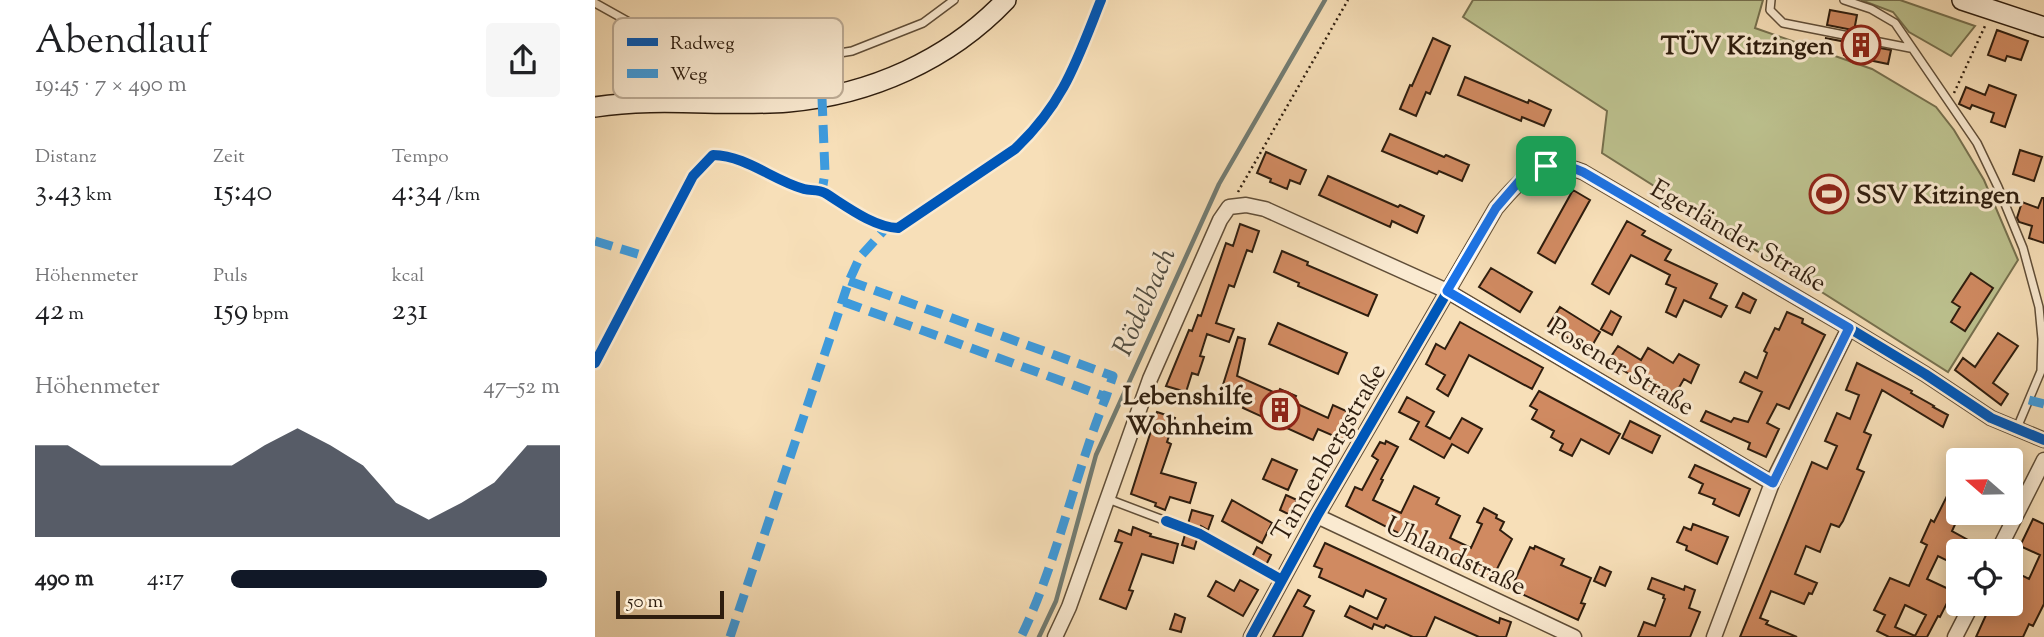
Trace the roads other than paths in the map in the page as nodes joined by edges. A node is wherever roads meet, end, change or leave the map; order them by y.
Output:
1 (954, 0) edge
2 (1006, 0) edge
3 (1771, 0) edge
4 (1844, 0) edge
5 (1962, 0) edge
6 (595, 3) edge
7 (622, 18) edge
8 (2044, 27) edge
9 (1910, 48) junction
10 (843, 52) edge
11 (843, 93) edge
12 (811, 98) edge
13 (596, 103) edge
14 (1447, 291) junction
15 (1849, 328) junction
16 (2017, 428) junction
17 (2044, 440) edge
18 (2044, 460) edge
19 (1773, 483) junction
20 (1108, 499) junction
21 (1317, 516) junction
22 (1165, 521) dead end
23 (2004, 539) edge
24 (1966, 616) edge
25 (1055, 637) edge
26 (1251, 637) edge
27 (1574, 637) edge
28 (1714, 637) edge
29 (1955, 637) edge

1 - 10 lane
2 - 11 main road
3 - 9 lane
4 - 9 lane
5 - 8 main road
6 - 7 lane
9 - 16 lane
12 - 13 main road
14 - 15 street, Egerländer Straße
14 - 19 street, Posener Straße
14 - 20 street, Posener Straße
14 - 21 street, Tannenbergstraße
15 - 16 street, Egerländer Straße
15 - 19 street
16 - 17 street, Egerländer Straße
18 - 23 street
19 - 28 street
20 - 22 lane
20 - 25 street
21 - 26 street, Tannenbergstraße
21 - 27 street, Uhlandstraße
24 - 29 street

